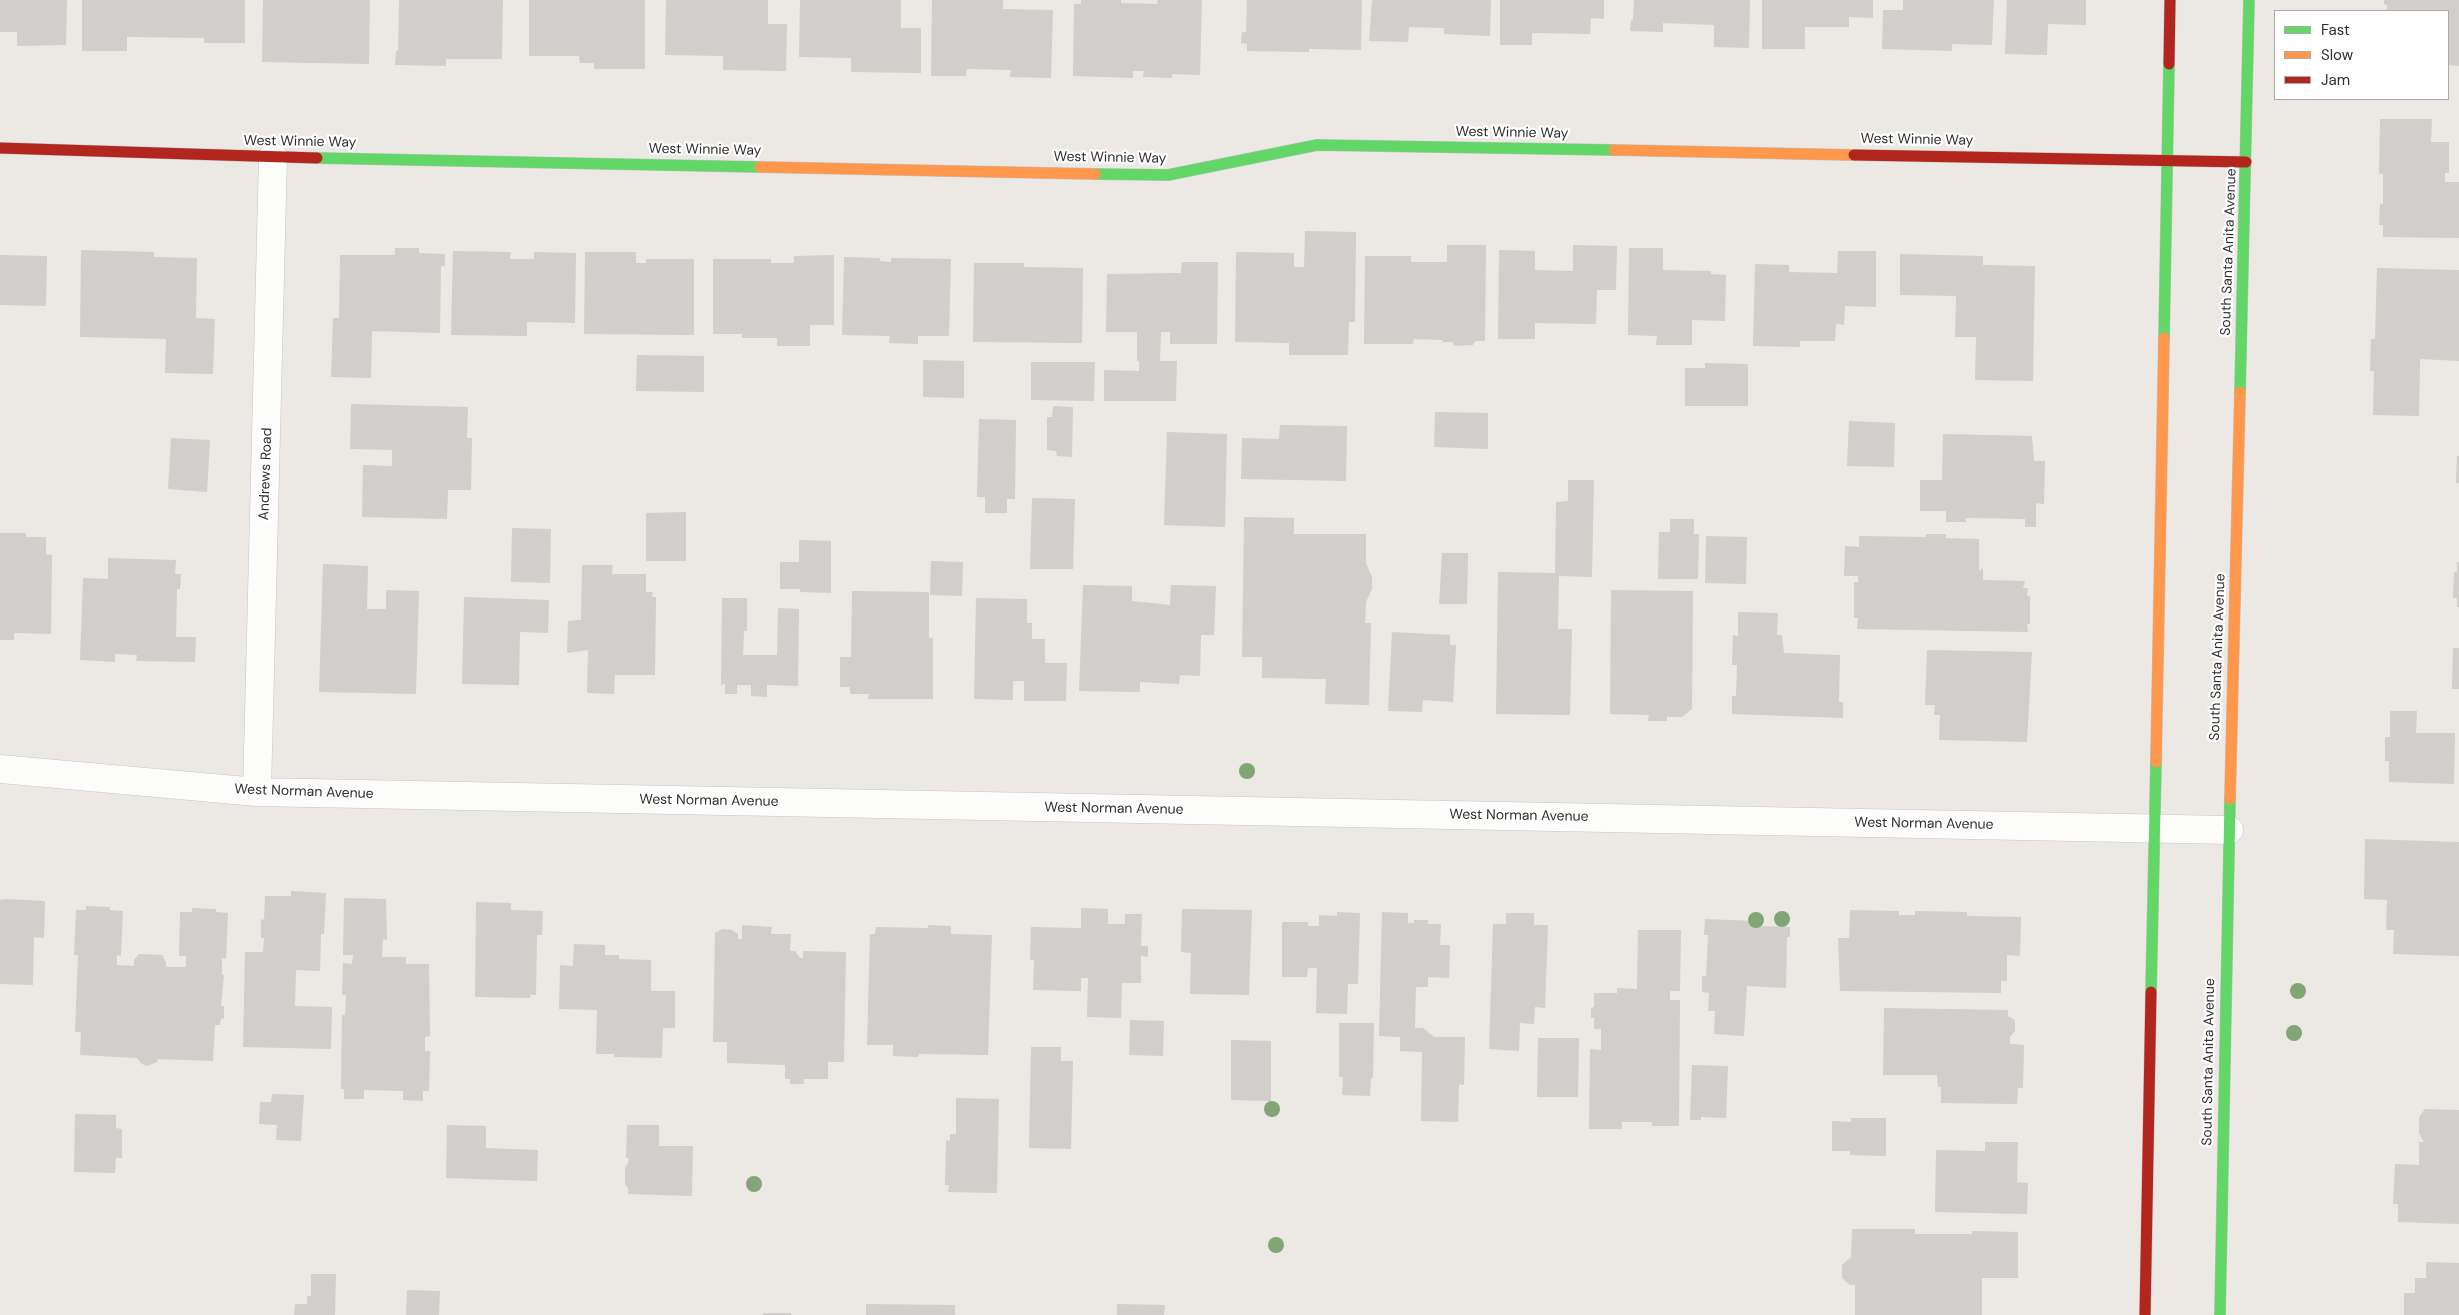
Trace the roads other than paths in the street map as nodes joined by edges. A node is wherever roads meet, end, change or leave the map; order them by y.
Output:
1 (2170, 0) edge
2 (2249, 0) edge
3 (0, 148) edge
4 (273, 157) junction
5 (2166, 159) junction
6 (2246, 162) junction
7 (0, 770) edge
8 (257, 792) junction
9 (2155, 829) junction
10 (2229, 830) junction
11 (2146, 1315) edge
12 (2220, 1315) edge

1 - 5 main road
2 - 6 main road, South Santa Anita Avenue
3 - 4 main road, West Winnie Way
4 - 5 main road, West Winnie Way
4 - 8 street, Andrews Road
5 - 6 main road, West Winnie Way
5 - 9 main road
6 - 10 main road, South Santa Anita Avenue
7 - 8 street, West Norman Avenue
8 - 9 street, West Norman Avenue
9 - 10 street, West Norman Avenue
9 - 11 main road
10 - 12 main road, South Santa Anita Avenue

